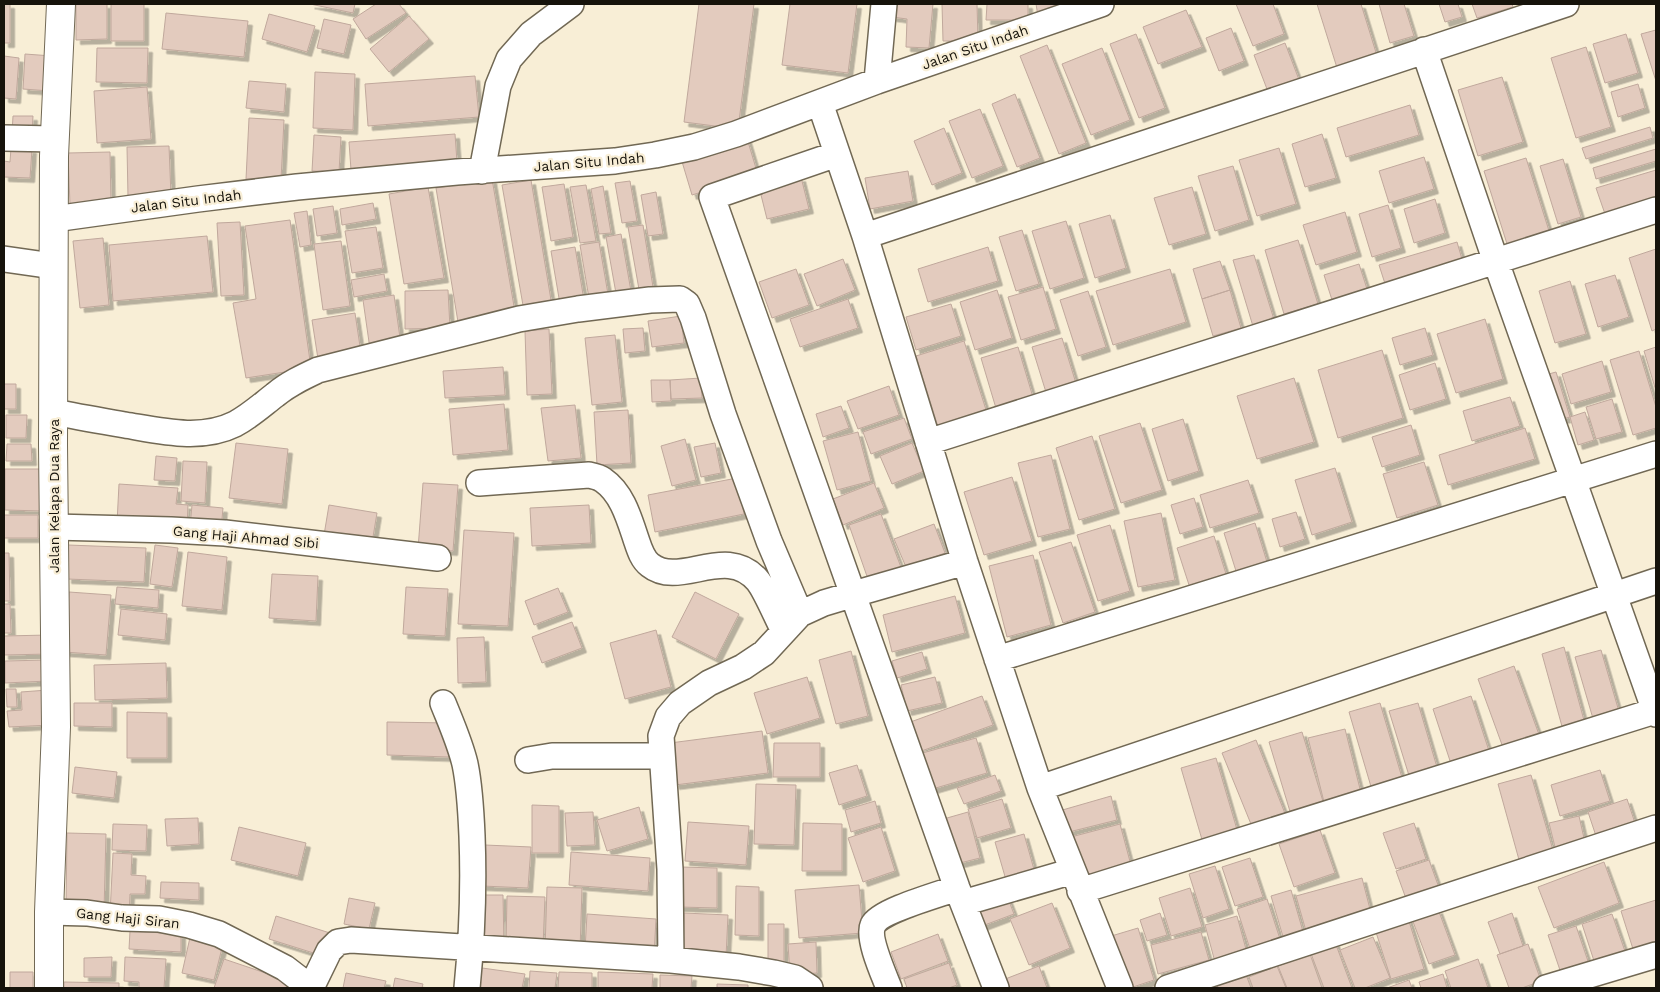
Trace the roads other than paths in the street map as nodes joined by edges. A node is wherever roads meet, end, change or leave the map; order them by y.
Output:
1 (61, 4) edge
2 (571, 4) edge
3 (884, 4) edge
4 (1096, 4) edge
5 (1566, 4) edge
6 (1424, 50) junction
7 (877, 81) junction
8 (820, 102) junction
9 (4, 138) edge
10 (55, 139) junction
11 (837, 154) junction
12 (482, 171) junction
13 (1656, 210) edge
14 (54, 218) junction
15 (865, 236) junction
16 (4, 259) edge
17 (1496, 262) junction
18 (53, 266) junction
19 (54, 412) junction
20 (928, 442) junction
21 (1656, 454) edge
22 (1574, 479) junction
23 (479, 483) dead end
24 (54, 527) junction
25 (438, 558) dead end
26 (965, 562) junction
27 (1656, 581) edge
28 (854, 594) junction
29 (1614, 595) junction
30 (792, 623) junction
31 (997, 659) junction
32 (443, 703) dead end
33 (1656, 712) edge
34 (661, 756) junction
35 (528, 760) dead end
36 (1040, 788) junction
37 (1656, 828) edge
38 (1077, 881) junction
39 (960, 896) junction
40 (49, 912) junction
41 (471, 948) junction
42 (1656, 955) edge
43 (671, 960) junction
44 (49, 988) edge
45 (311, 988) edge
46 (467, 988) edge
47 (810, 988) edge
48 (889, 988) edge
49 (996, 988) edge
50 (1120, 988) edge
51 (1168, 988) edge
52 (1546, 988) edge

1 - 10 main road, Jalan Kelapa Dua Raya
2 - 12 street
3 - 7 street
4 - 7 street, Jalan Situ Indah
5 - 6 street
6 - 15 street
6 - 17 street
7 - 8 street, Jalan Situ Indah
8 - 11 street
8 - 12 street, Jalan Situ Indah
9 - 10 street
10 - 14 main road, Jalan Kelapa Dua Raya
11 - 15 street
11 - 28 street
12 - 14 street, Jalan Situ Indah
13 - 17 street
14 - 18 main road, Jalan Kelapa Dua Raya
15 - 20 street
16 - 18 street
17 - 20 street
17 - 22 street
18 - 19 main road, Jalan Kelapa Dua Raya
19 - 24 main road, Jalan Kelapa Dua Raya
19 - 30 street
20 - 26 street
21 - 22 street
22 - 29 street
22 - 31 street
23 - 30 street
24 - 25 street, Gang Haji Ahmad Sibi
24 - 40 main road, Jalan Kelapa Dua Raya
26 - 28 street
26 - 31 street
27 - 29 street
28 - 30 street
28 - 39 street
29 - 33 street
29 - 36 street
30 - 34 street
31 - 36 street
32 - 41 street
33 - 38 street
34 - 35 street
34 - 43 street
36 - 38 street
37 - 51 street
38 - 39 street
38 - 50 street
39 - 48 street
39 - 49 street
40 - 44 main road, Jalan Kelapa Dua Raya
40 - 45 street, Gang Haji Siran
41 - 43 street
41 - 45 street
41 - 46 street
42 - 52 street
43 - 47 street

